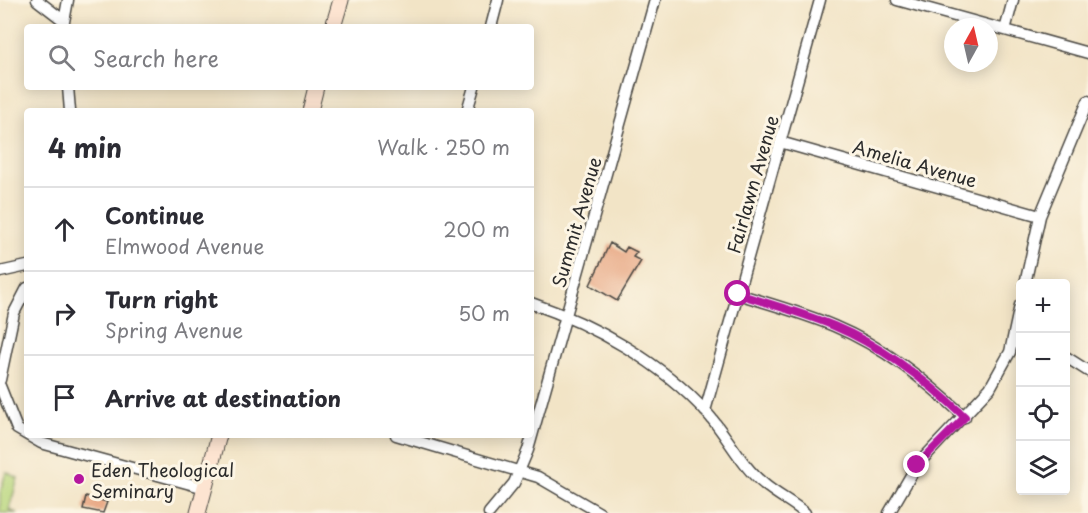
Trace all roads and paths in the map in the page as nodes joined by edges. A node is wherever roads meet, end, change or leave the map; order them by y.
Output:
1 (37, 0) edge
2 (68, 0) edge
3 (341, 0) edge
4 (498, 0) edge
5 (655, 0) edge
6 (820, 0) edge
7 (897, 0) edge
8 (1013, 0) edge
9 (63, 24) edge
10 (334, 24) edge
11 (492, 24) edge
12 (1005, 30) junction
13 (1088, 53) edge
14 (68, 90) edge
15 (315, 90) edge
16 (473, 90) edge
17 (1088, 101) edge
18 (70, 108) edge
19 (311, 108) edge
20 (468, 108) edge
21 (780, 142) junction
22 (1040, 216) junction
23 (24, 267) edge
24 (0, 272) edge
25 (1026, 279) edge
26 (24, 294) edge
27 (738, 294) junction
28 (534, 304) edge
29 (567, 315) junction
30 (1016, 333) edge
31 (1070, 360) edge
32 (1088, 371) edge
33 (0, 380) edge
34 (0, 386) edge
35 (705, 411) junction
36 (965, 417) junction
37 (534, 427) edge
38 (24, 433) edge
39 (32, 438) edge
40 (218, 438) edge
41 (406, 438) edge
42 (531, 438) edge
43 (521, 471) junction
44 (205, 488) junction
45 (198, 513) edge
46 (489, 513) edge
47 (600, 513) edge
48 (805, 513) edge
49 (889, 513) edge

1 - 9 street
2 - 9 street
3 - 10 street
4 - 11 street
5 - 29 street, Summit Avenue
6 - 21 street, Fairlawn Avenue
7 - 12 street
8 - 12 street
12 - 13 street
14 - 18 street
15 - 19 street
16 - 20 street
17 - 22 street
21 - 22 street, Amelia Avenue
21 - 27 street, Fairlawn Avenue
22 - 25 street
23 - 24 street
26 - 33 street
27 - 35 street, Fairlawn Avenue
27 - 36 street
28 - 29 street
29 - 35 street
29 - 37 street, Summit Avenue
30 - 36 street
31 - 32 street
34 - 38 street
35 - 48 street
36 - 49 street
39 - 44 street
40 - 44 street
41 - 43 street
42 - 43 street, Summit Avenue
43 - 46 street, Summit Avenue
43 - 47 street
44 - 45 street

